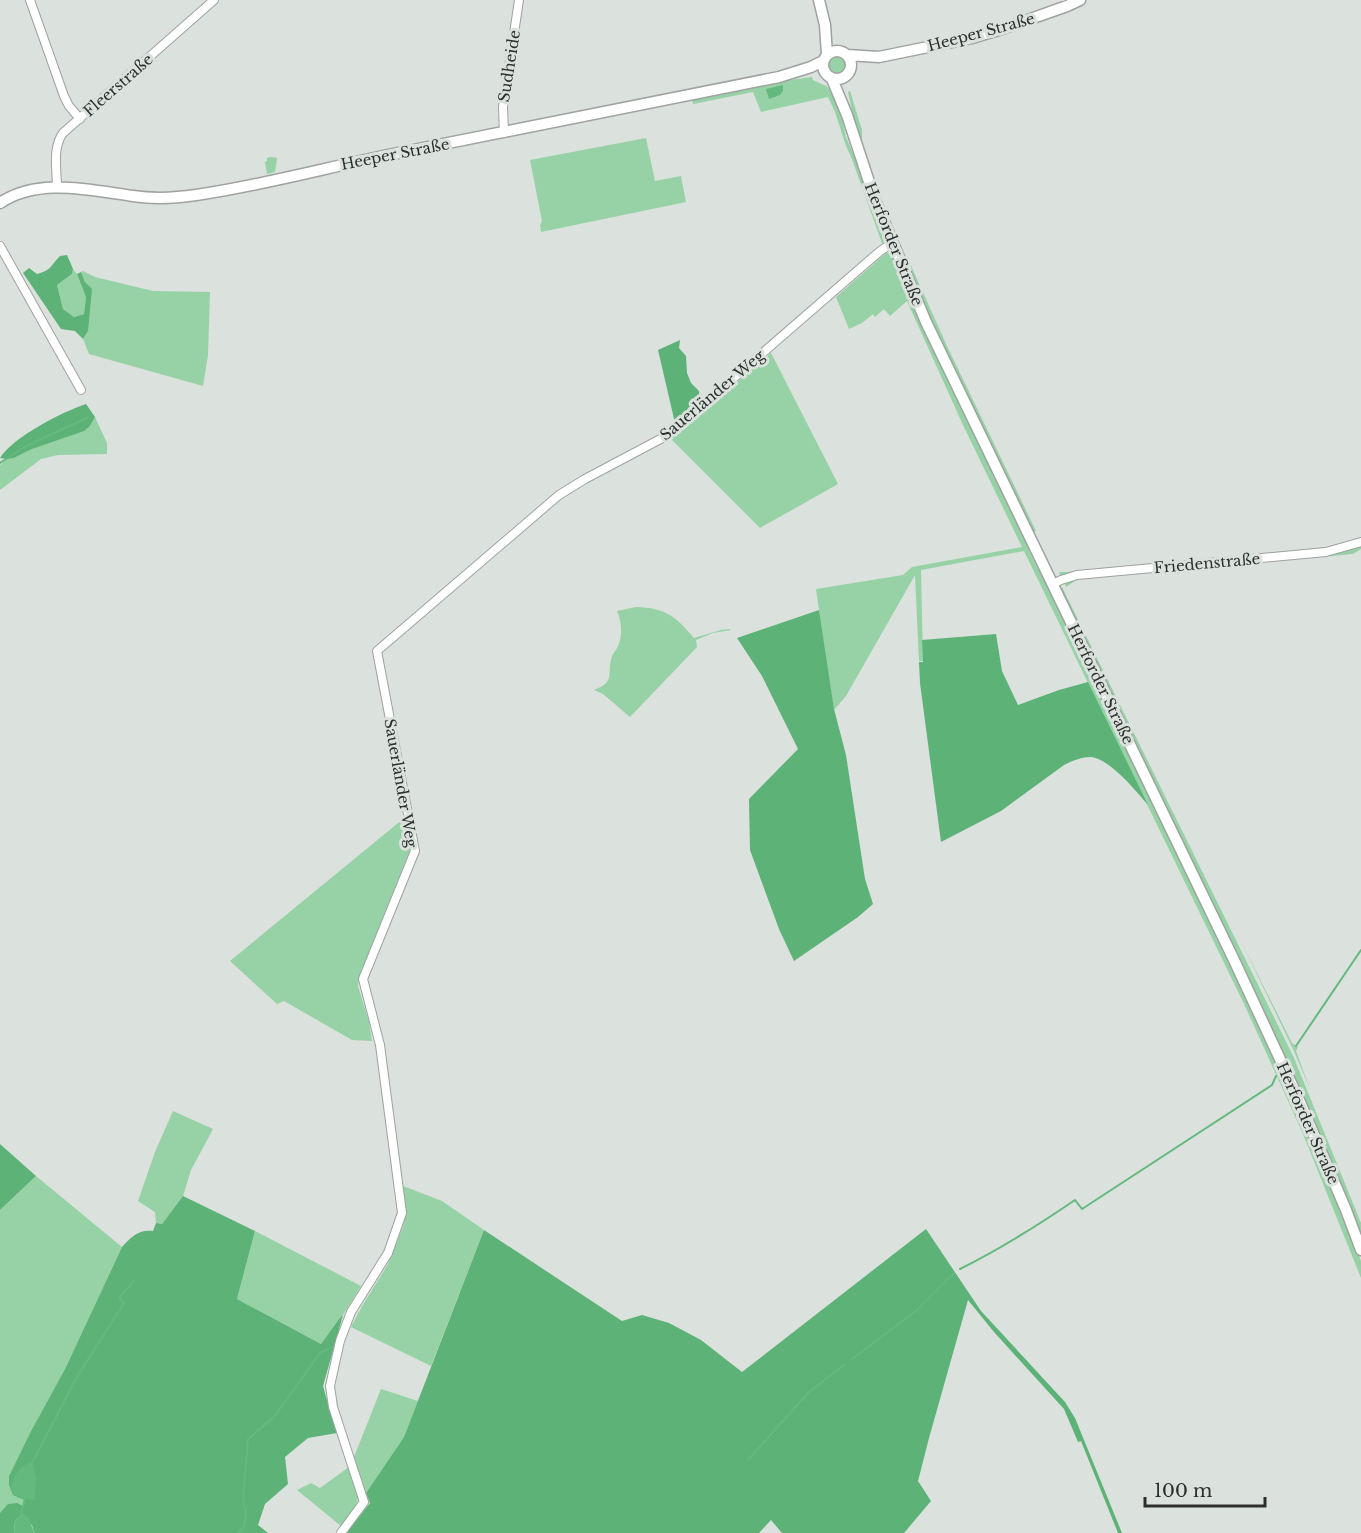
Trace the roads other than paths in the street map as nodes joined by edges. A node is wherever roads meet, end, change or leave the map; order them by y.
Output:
1 (30, 0) edge
2 (214, 0) edge
3 (519, 0) edge
4 (819, 0) edge
5 (1080, 0) edge
6 (825, 25) junction
7 (843, 53) junction
8 (879, 57) junction
9 (825, 58) junction
10 (848, 73) junction
11 (779, 77) junction
12 (829, 77) junction
13 (847, 115) junction
14 (80, 119) junction
15 (504, 133) junction
16 (57, 188) junction
17 (5, 200) edge
18 (892, 243) junction
19 (0, 246) edge
20 (81, 390) dead end
21 (1361, 542) edge
22 (1053, 584) junction
23 (1361, 1250) edge
24 (341, 1533) edge

1 - 14 street
2 - 14 street, Fleerstraße
3 - 15 street, Sudheide
4 - 6 street
5 - 8 street, Heeper Straße
6 - 7 street
6 - 9 street
7 - 8 street, Heeper Straße
7 - 9 street
7 - 10 street
8 - 10 street, Heeper Straße
9 - 11 street, Heeper Straße
9 - 12 street
10 - 12 street
10 - 13 street, Herforder Straße
11 - 12 street, Heeper Straße
11 - 15 street, Heeper Straße
12 - 13 street, Herforder Straße
13 - 18 street, Herforder Straße
14 - 16 street, Fleerstraße
15 - 16 street, Heeper Straße
16 - 17 street, Heeper Straße
18 - 22 street, Herforder Straße
18 - 24 street, Sauerländer Weg
19 - 20 street
21 - 22 street, Friedenstraße
22 - 23 street, Herforder Straße

